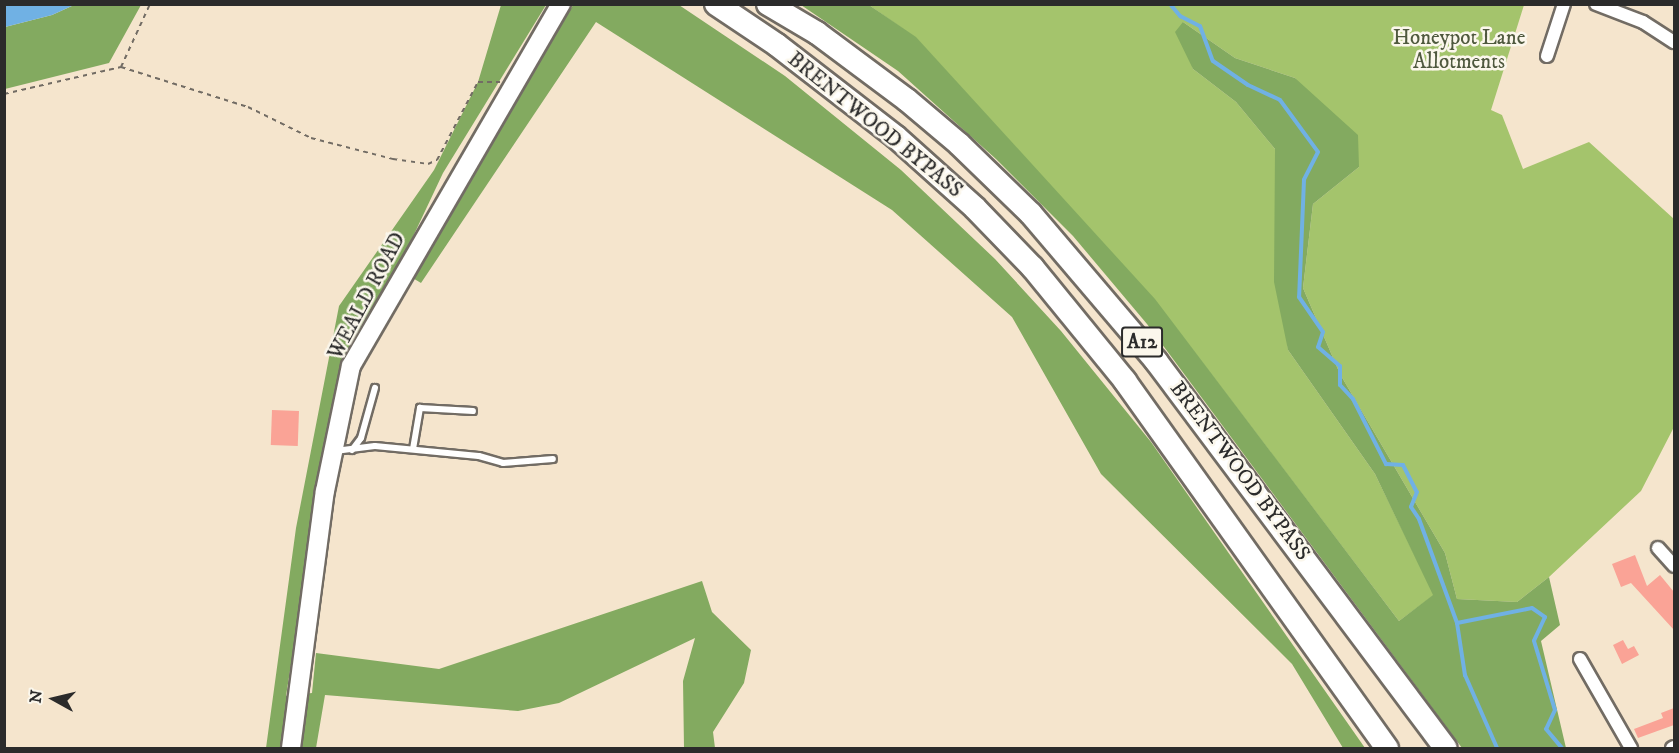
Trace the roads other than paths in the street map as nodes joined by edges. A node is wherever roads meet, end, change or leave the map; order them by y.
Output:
1 (561, 4) edge
2 (716, 4) edge
3 (768, 4) edge
4 (1564, 4) edge
5 (1596, 4) edge
6 (1674, 42) edge
7 (1547, 56) dead end
8 (375, 388) dead end
9 (473, 411) dead end
10 (413, 449) junction
11 (351, 450) junction
12 (331, 451) junction
13 (553, 459) dead end
14 (1658, 548) dead end
15 (1674, 566) edge
16 (1580, 659) dead end
17 (291, 748) edge
18 (1387, 748) edge
19 (1444, 748) edge
20 (1631, 748) edge

1 - 12 street, WEALD ROAD
2 - 18 highway, BRENTWOOD BYPASS / A12
3 - 19 highway, BRENTWOOD BYPASS / A12
4 - 7 street
5 - 6 street
8 - 11 lane
9 - 10 lane
10 - 11 lane
10 - 13 lane
11 - 12 lane
12 - 17 street, WEALD ROAD
14 - 15 street
16 - 20 street

